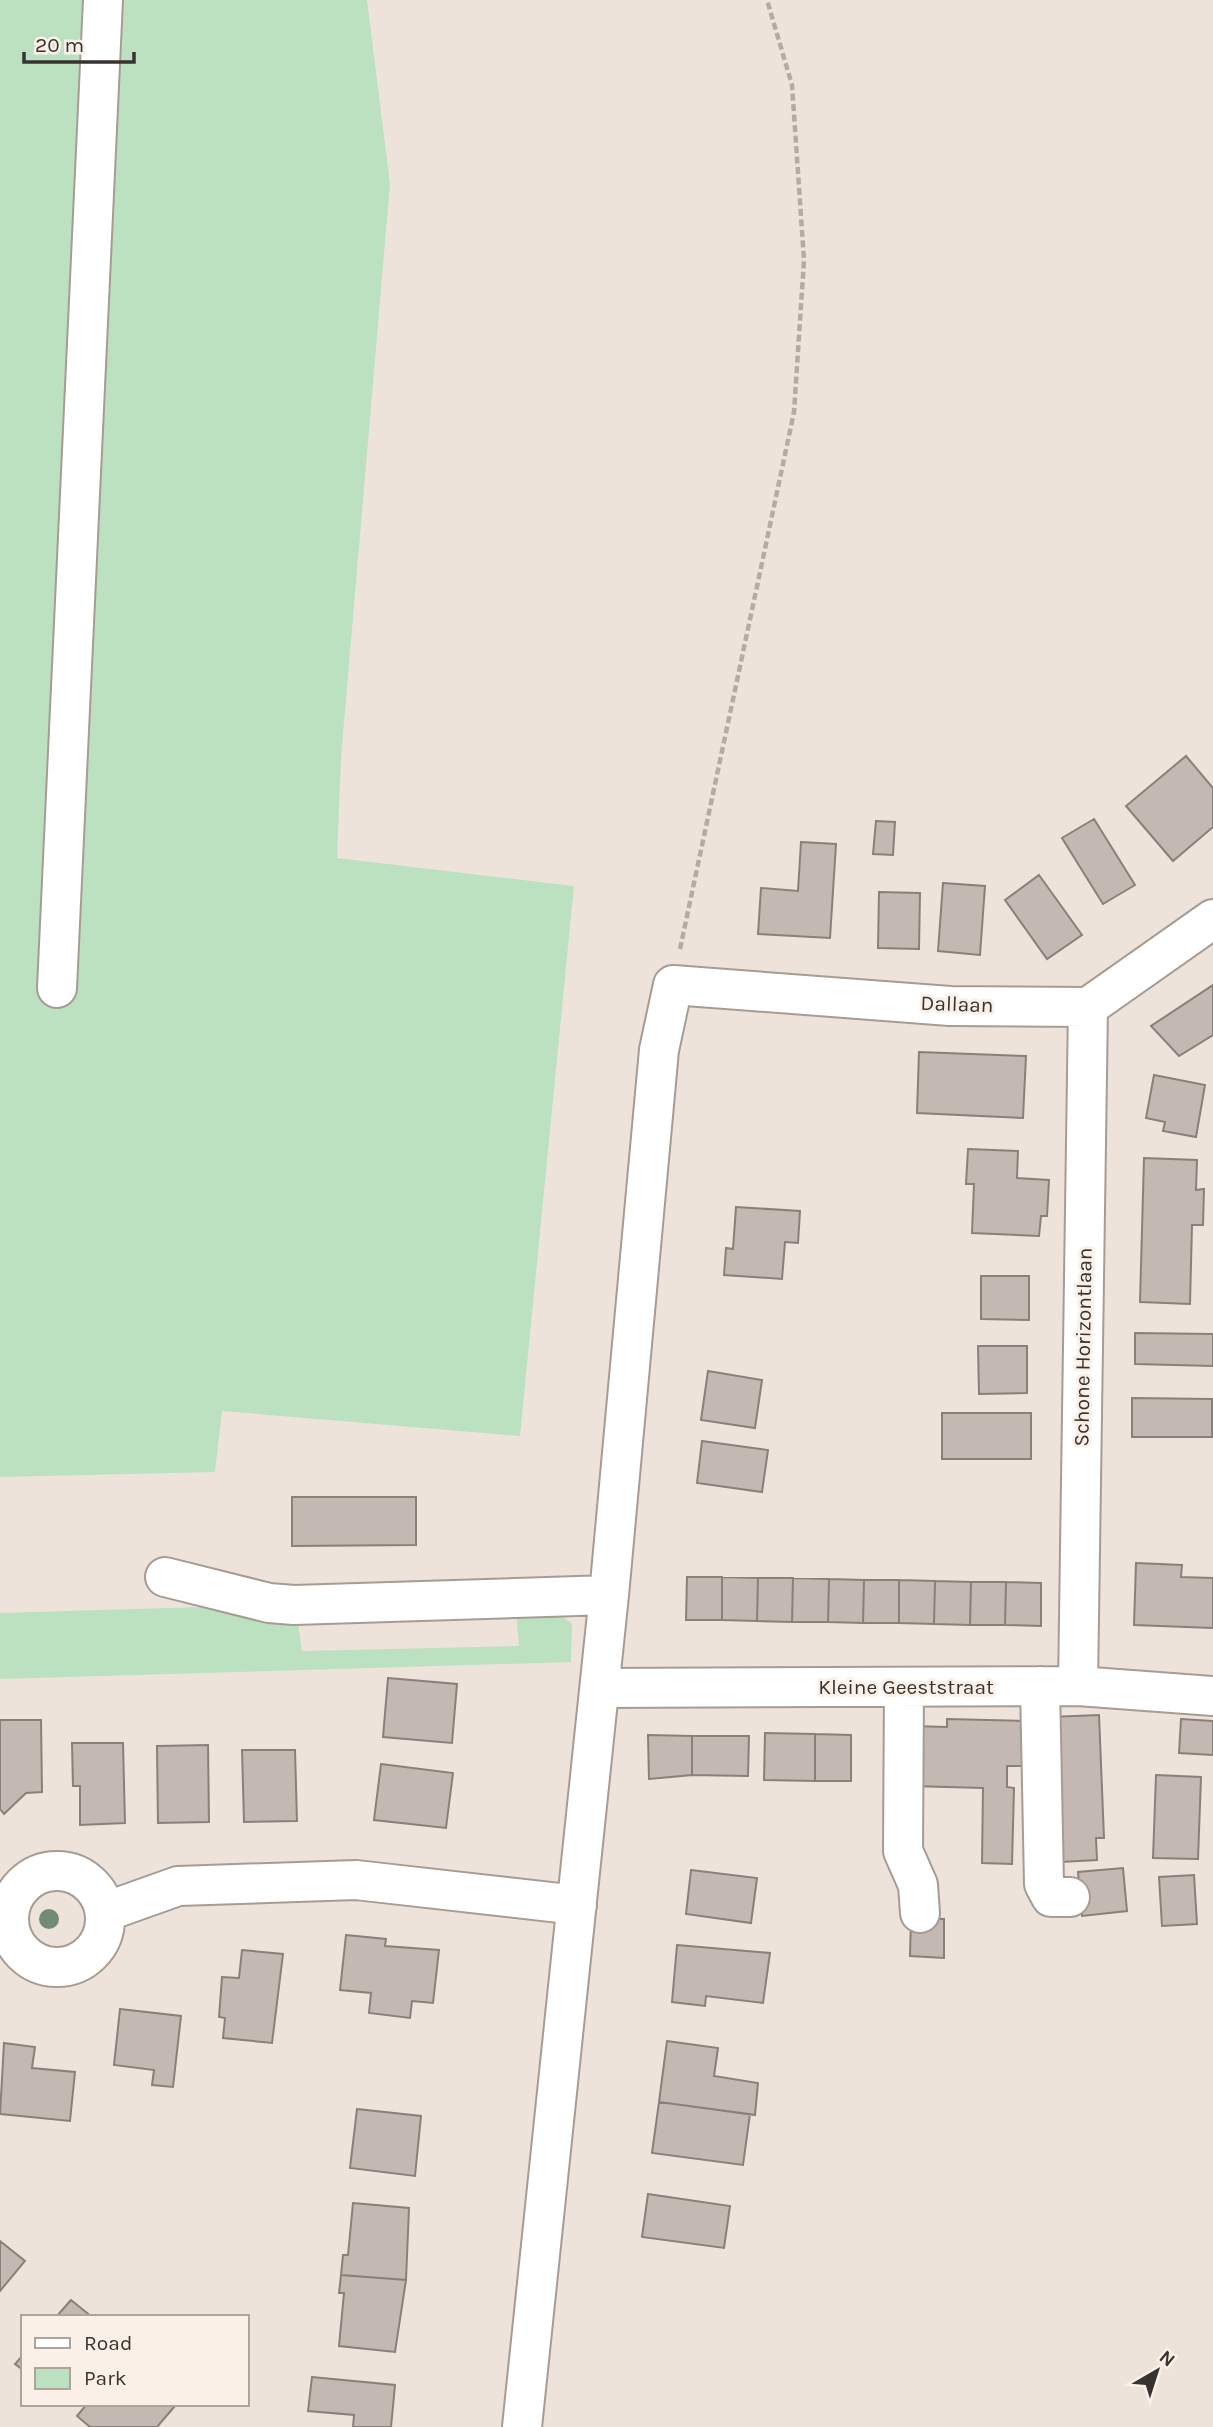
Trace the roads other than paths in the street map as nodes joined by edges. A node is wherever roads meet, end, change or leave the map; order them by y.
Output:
1 (103, 0) edge
2 (1213, 919) edge
3 (57, 988) dead end
4 (1088, 1007) junction
5 (165, 1577) dead end
6 (609, 1595) junction
7 (1040, 1686) junction
8 (1078, 1686) junction
9 (904, 1687) junction
10 (600, 1688) junction
11 (1213, 1696) edge
12 (1070, 1897) dead end
13 (577, 1905) junction
14 (105, 1912) dead end
15 (920, 1913) dead end
16 (523, 2427) edge

1 - 3 street
2 - 4 street
4 - 6 street, Dallaan
4 - 8 street, Schone Horizontlaan
5 - 6 street
6 - 10 street
7 - 8 street, Kleine Geeststraat
7 - 9 street, Kleine Geeststraat
7 - 12 street
8 - 11 street, Kleine Geeststraat
9 - 10 street, Kleine Geeststraat
9 - 15 street
10 - 13 street
13 - 14 street
13 - 16 street

